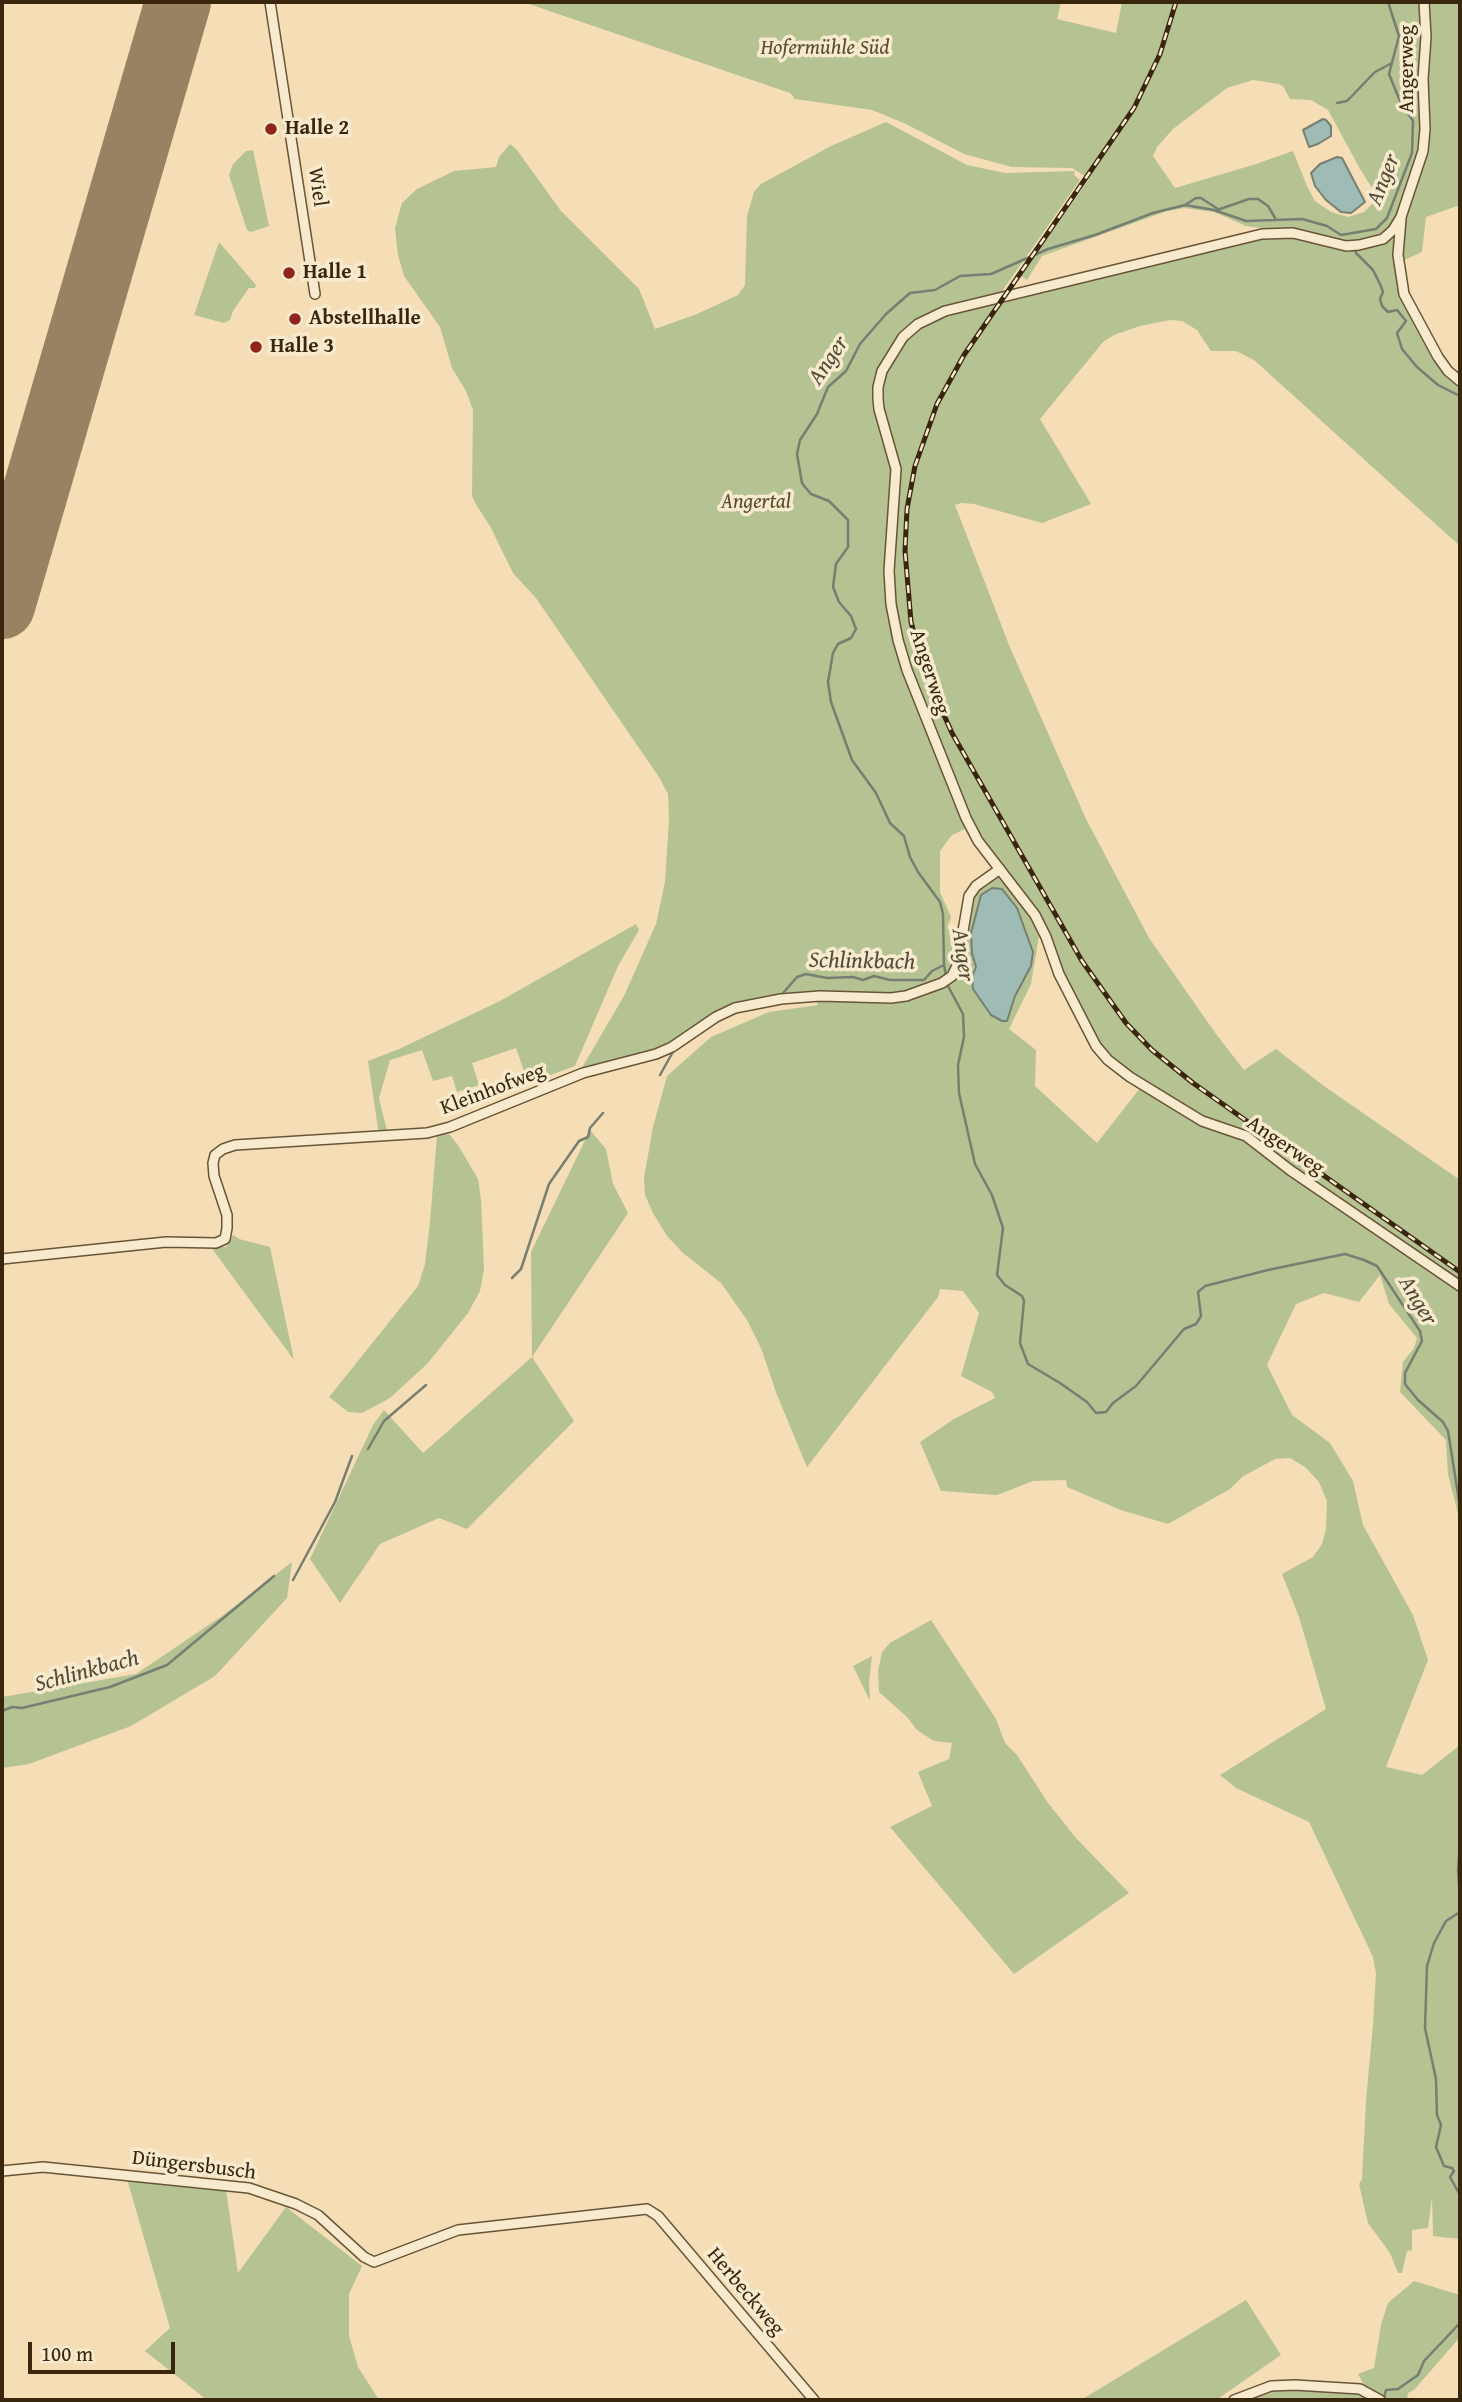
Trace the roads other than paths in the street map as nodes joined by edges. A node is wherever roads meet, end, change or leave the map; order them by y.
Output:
1 (270, 2) edge
2 (1424, 2) edge
3 (1401, 217) junction
4 (1383, 239) junction
5 (1398, 255) junction
6 (316, 294) dead end
7 (1460, 382) edge
8 (1000, 869) junction
9 (2, 1259) edge
10 (1460, 1286) edge
11 (2, 2171) edge
12 (647, 2209) joint
13 (814, 2400) edge
14 (1234, 2400) edge
15 (1380, 2400) edge

1 - 6 street, Wiel
2 - 3 street, Angerweg
3 - 4 street, Angerweg
3 - 5 street, Angerweg
4 - 5 street
4 - 8 street, Angerweg
5 - 7 street, Angerweg
8 - 9 street, Kleinhofweg
8 - 10 street, Angerweg
11 - 12 street, Düngersbusch
12 - 13 street, Herbeckweg
14 - 15 street

